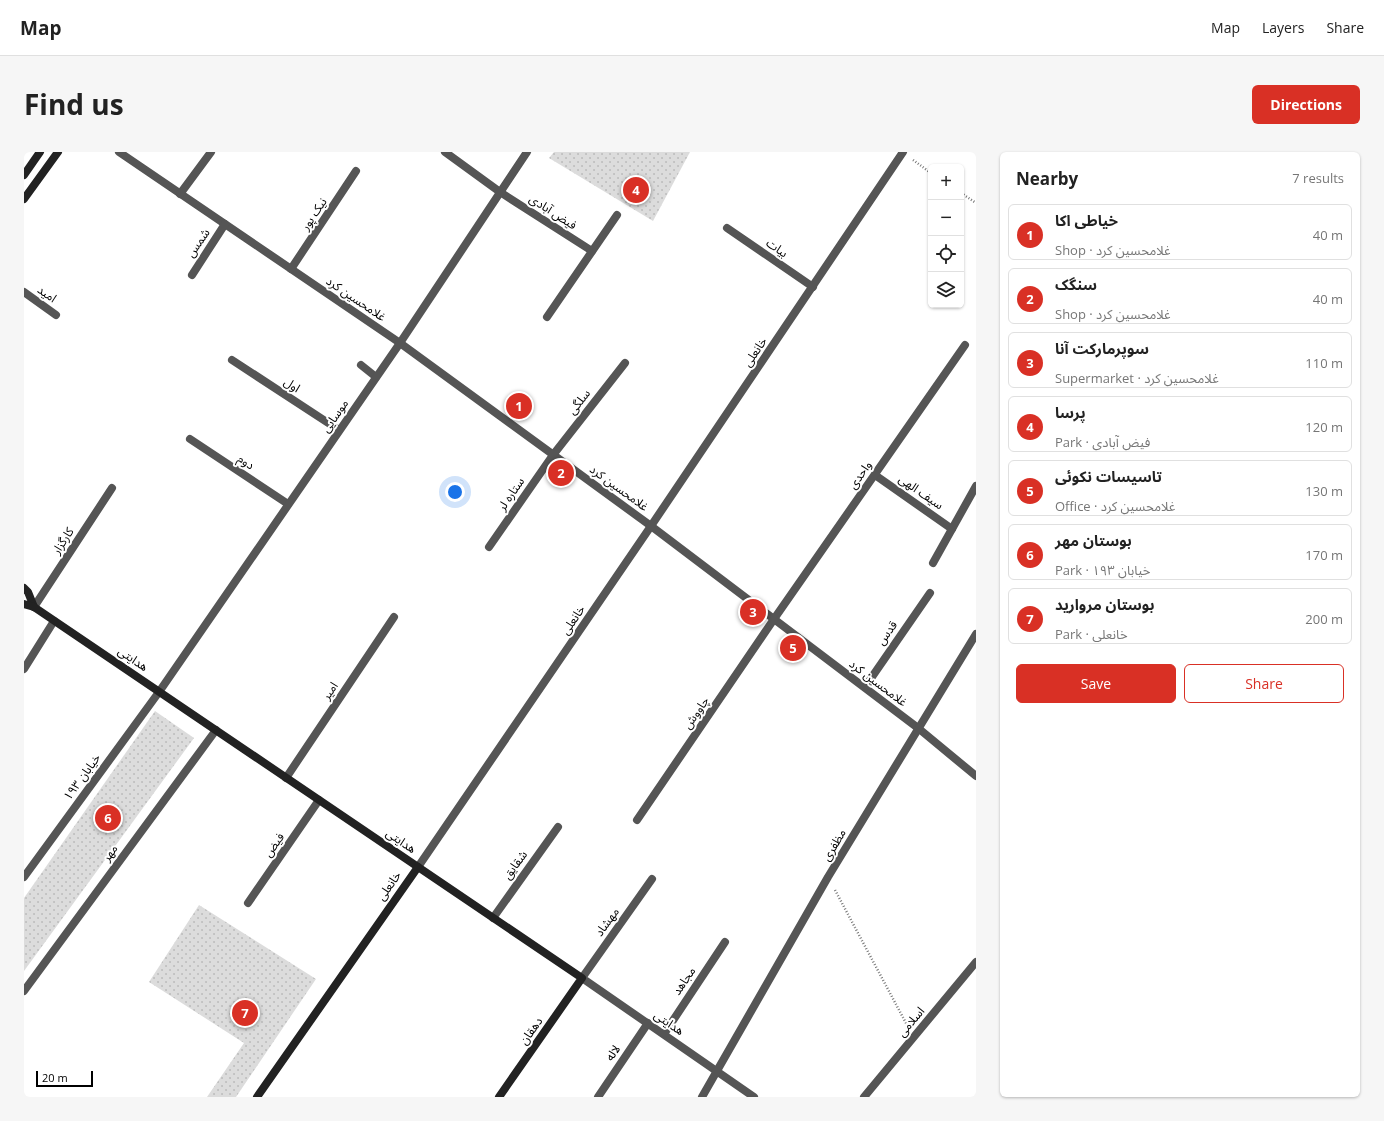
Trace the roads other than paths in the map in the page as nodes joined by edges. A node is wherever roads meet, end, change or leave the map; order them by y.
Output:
1 (40, 152) edge
2 (58, 152) edge
3 (119, 152) edge
4 (211, 152) edge
5 (445, 152) edge
6 (527, 152) edge
7 (902, 152) edge
8 (356, 171) dead end
9 (24, 175) edge
10 (500, 192) junction
11 (180, 194) junction
12 (24, 199) edge
13 (617, 215) dead end
14 (225, 224) junction
15 (728, 228) dead end
16 (592, 251) junction
17 (291, 269) junction
18 (192, 275) dead end
19 (813, 287) junction
20 (24, 292) edge
21 (56, 315) dead end
22 (547, 317) dead end
23 (400, 343) junction
24 (965, 345) dead end
25 (232, 360) dead end
26 (625, 363) dead end
27 (361, 365) dead end
28 (376, 377) junction
29 (339, 430) junction
30 (190, 439) dead end
31 (553, 455) junction
32 (875, 475) junction
33 (976, 486) edge
34 (112, 488) dead end
35 (288, 504) junction
36 (651, 526) junction
37 (952, 529) junction
38 (489, 548) dead end
39 (933, 563) dead end
40 (24, 588) edge
41 (930, 593) dead end
42 (24, 604) edge
43 (34, 607) junction
44 (394, 617) dead end
45 (774, 619) junction
46 (54, 620) junction
47 (976, 634) edge
48 (24, 669) edge
49 (865, 687) junction
50 (159, 692) junction
51 (918, 728) junction
52 (216, 730) junction
53 (976, 776) edge
54 (286, 778) junction
55 (319, 800) junction
56 (637, 820) dead end
57 (558, 827) dead end
58 (418, 867) junction
59 (24, 877) edge
60 (652, 879) dead end
61 (248, 903) dead end
62 (493, 918) junction
63 (725, 942) dead end
64 (976, 962) edge
65 (582, 978) junction
66 (24, 991) edge
67 (648, 1023) junction
68 (664, 1034) junction
69 (717, 1070) junction
70 (257, 1097) edge
71 (499, 1097) edge
72 (598, 1097) edge
73 (702, 1097) edge
74 (754, 1097) edge
75 (864, 1097) edge

1 - 9 main road
2 - 12 main road
3 - 11 street, غلامحسین کرد
4 - 11 street
5 - 10 street, فیض آبادی
6 - 10 street, موسایی
7 - 19 street, خانعلی
8 - 17 street, نیک پور
10 - 16 street, فیض آبادی
10 - 23 street, موسایی
11 - 14 street, غلامحسین کرد
13 - 16 street
14 - 17 street, غلامحسین کرد
14 - 18 street, شمس
15 - 19 street, بیات
16 - 22 street
17 - 23 street, غلامحسین کرد
19 - 36 street, خانعلی
20 - 21 street, امید
23 - 28 street, موسایی
23 - 31 street, غلامحسین کرد
24 - 32 street, واحدی
25 - 29 street, اول
26 - 31 street, سلگی
27 - 28 street
28 - 29 street, موسایی
29 - 35 street, موسایی
30 - 35 street, دوم
31 - 36 street, غلامحسین کرد
31 - 38 street, ستاره لر
32 - 37 street, سیف الهی
32 - 45 street, واحدی
33 - 37 street
34 - 43 street, کارگزار
35 - 50 street, موسایی
36 - 45 street, غلامحسین کرد
36 - 58 street, خانعلی
37 - 39 street
40 - 43 main road
41 - 49 street, قدس
42 - 43 main road, هدایتی
43 - 46 main road, هدایتی
44 - 54 street, امیر
45 - 49 street, غلامحسین کرد
45 - 56 street, چاووش
46 - 48 street
46 - 50 main road, هدایتی
47 - 51 street, مظفری
49 - 51 street, غلامحسین کرد
50 - 52 main road, هدایتی
50 - 59 street, خیابان ۱۹۳
51 - 53 street, غلامحسین کرد
51 - 69 street, مظفری
52 - 54 main road, هدایتی
52 - 66 street, مهر
54 - 55 main road, هدایتی
55 - 58 main road, هدایتی
55 - 61 street, فیض
57 - 62 street, شقایق
58 - 62 main road, هدایتی
58 - 70 main road, خانعلی
60 - 65 street, مهشاد
62 - 65 main road, هدایتی
63 - 68 street, مجاهد
64 - 75 street, اسلامی
65 - 67 street, هدایتی
65 - 71 main road, دهقان
67 - 68 street, هدایتی
67 - 72 street, لاله
68 - 69 street, هدایتی
69 - 73 street, مظفری
69 - 74 street, هدایتی

